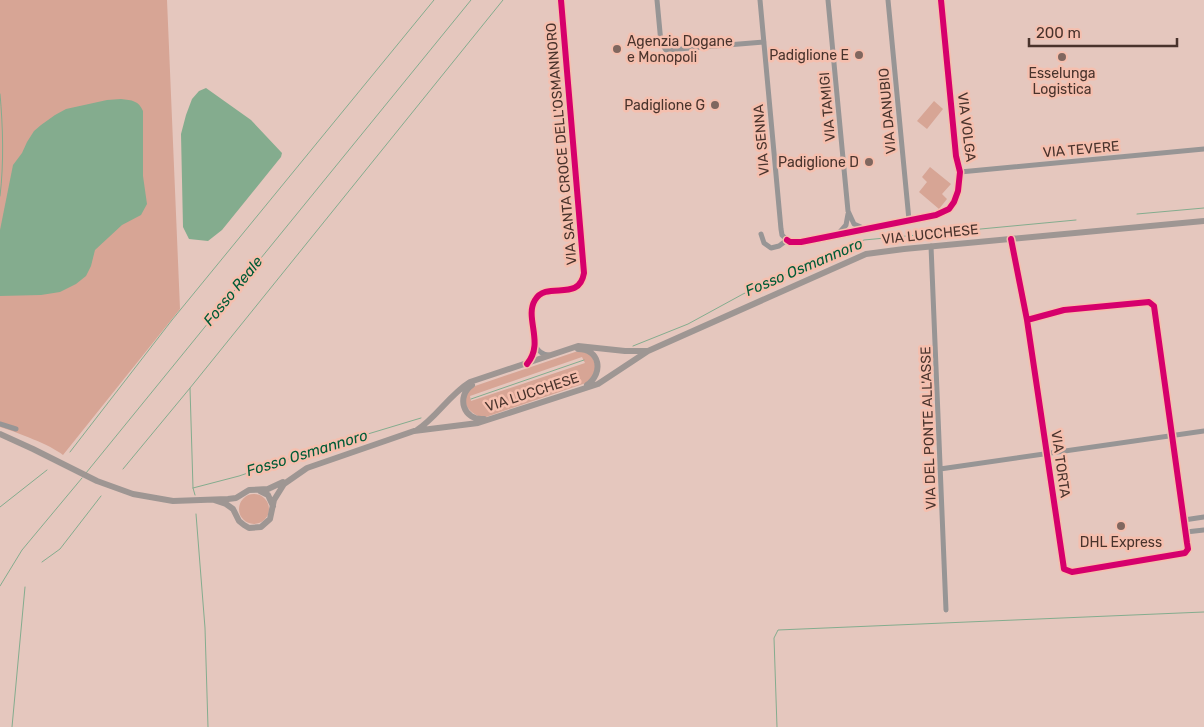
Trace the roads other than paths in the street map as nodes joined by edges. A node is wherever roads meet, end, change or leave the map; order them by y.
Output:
1 (561, 0) edge
2 (657, 0) edge
3 (760, 0) edge
4 (828, 0) edge
5 (888, 0) edge
6 (941, 0) edge
7 (764, 42) junction
8 (1204, 149) edge
9 (960, 172) junction
10 (848, 211) junction
11 (909, 220) junction
12 (1204, 221) edge
13 (866, 228) junction
14 (761, 234) dead end
15 (836, 234) junction
16 (1011, 239) junction
17 (786, 240) junction
18 (932, 246) junction
19 (1027, 320) junction
20 (535, 344) junction
21 (570, 349) junction
22 (648, 351) junction
23 (556, 354) junction
24 (527, 364) junction
25 (483, 379) junction
26 (574, 390) junction
27 (493, 418) junction
28 (0, 424) edge
29 (16, 429) dead end
30 (414, 431) junction
31 (1204, 431) edge
32 (0, 434) edge
33 (1172, 435) junction
34 (1046, 454) junction
35 (940, 469) junction
36 (289, 479) junction
37 (260, 491) junction
38 (240, 496) junction
39 (214, 500) junction
40 (273, 508) junction
41 (235, 512) junction
42 (1204, 517) edge
43 (1184, 520) junction
44 (1204, 530) edge
45 (1186, 532) junction
46 (946, 610) dead end

1 - 20 street, VIA SANTA CROCE DELL'OSMANNORO
2 - 7 street
3 - 7 street, VIA SENNA
4 - 10 street, VIA TAMIGI
5 - 11 street, VIA DANUBIO
6 - 9 street, VIA VOLGA
7 - 17 street, VIA SENNA
8 - 9 street, VIA TEVERE
9 - 11 street, VIA VOLGA
10 - 13 street
10 - 15 street, VIA TAMIGI
11 - 13 street, VIA VOLGA
12 - 16 main road, VIA LUCCHESE
13 - 15 street, VIA VOLGA
14 - 17 street
15 - 17 street, VIA VOLGA
16 - 18 main road, VIA LUCCHESE
16 - 19 street, VIA TORTA
18 - 22 main road, VIA LUCCHESE
18 - 35 street, VIA DEL PONTE ALL'ASSE
19 - 33 street
19 - 34 street, VIA TORTA
20 - 23 street
20 - 24 street
21 - 22 main road, VIA LUCCHESE
21 - 23 main road, VIA LUCCHESE
21 - 26 main road
22 - 26 main road, VIA LUCCHESE
23 - 24 main road, VIA LUCCHESE
24 - 25 main road, VIA LUCCHESE
25 - 27 main road
25 - 30 main road, VIA LUCCHESE
26 - 27 main road, VIA LUCCHESE
27 - 30 main road, VIA LUCCHESE
28 - 29 street
30 - 36 main road, VIA LUCCHESE
31 - 33 street
32 - 39 main road, VIA LUCCHESE
33 - 34 street
33 - 43 street
34 - 35 street
34 - 45 street, VIA TORTA
35 - 46 street, VIA DEL PONTE ALL'ASSE
36 - 37 main road, VIA LUCCHESE
36 - 40 main road, VIA LUCCHESE
37 - 38 main road, VIA LUCCHESE
37 - 40 main road
38 - 39 main road, VIA LUCCHESE
38 - 41 main road
39 - 41 main road, VIA LUCCHESE
40 - 41 main road, VIA LUCCHESE
42 - 43 street
43 - 45 street
44 - 45 street

